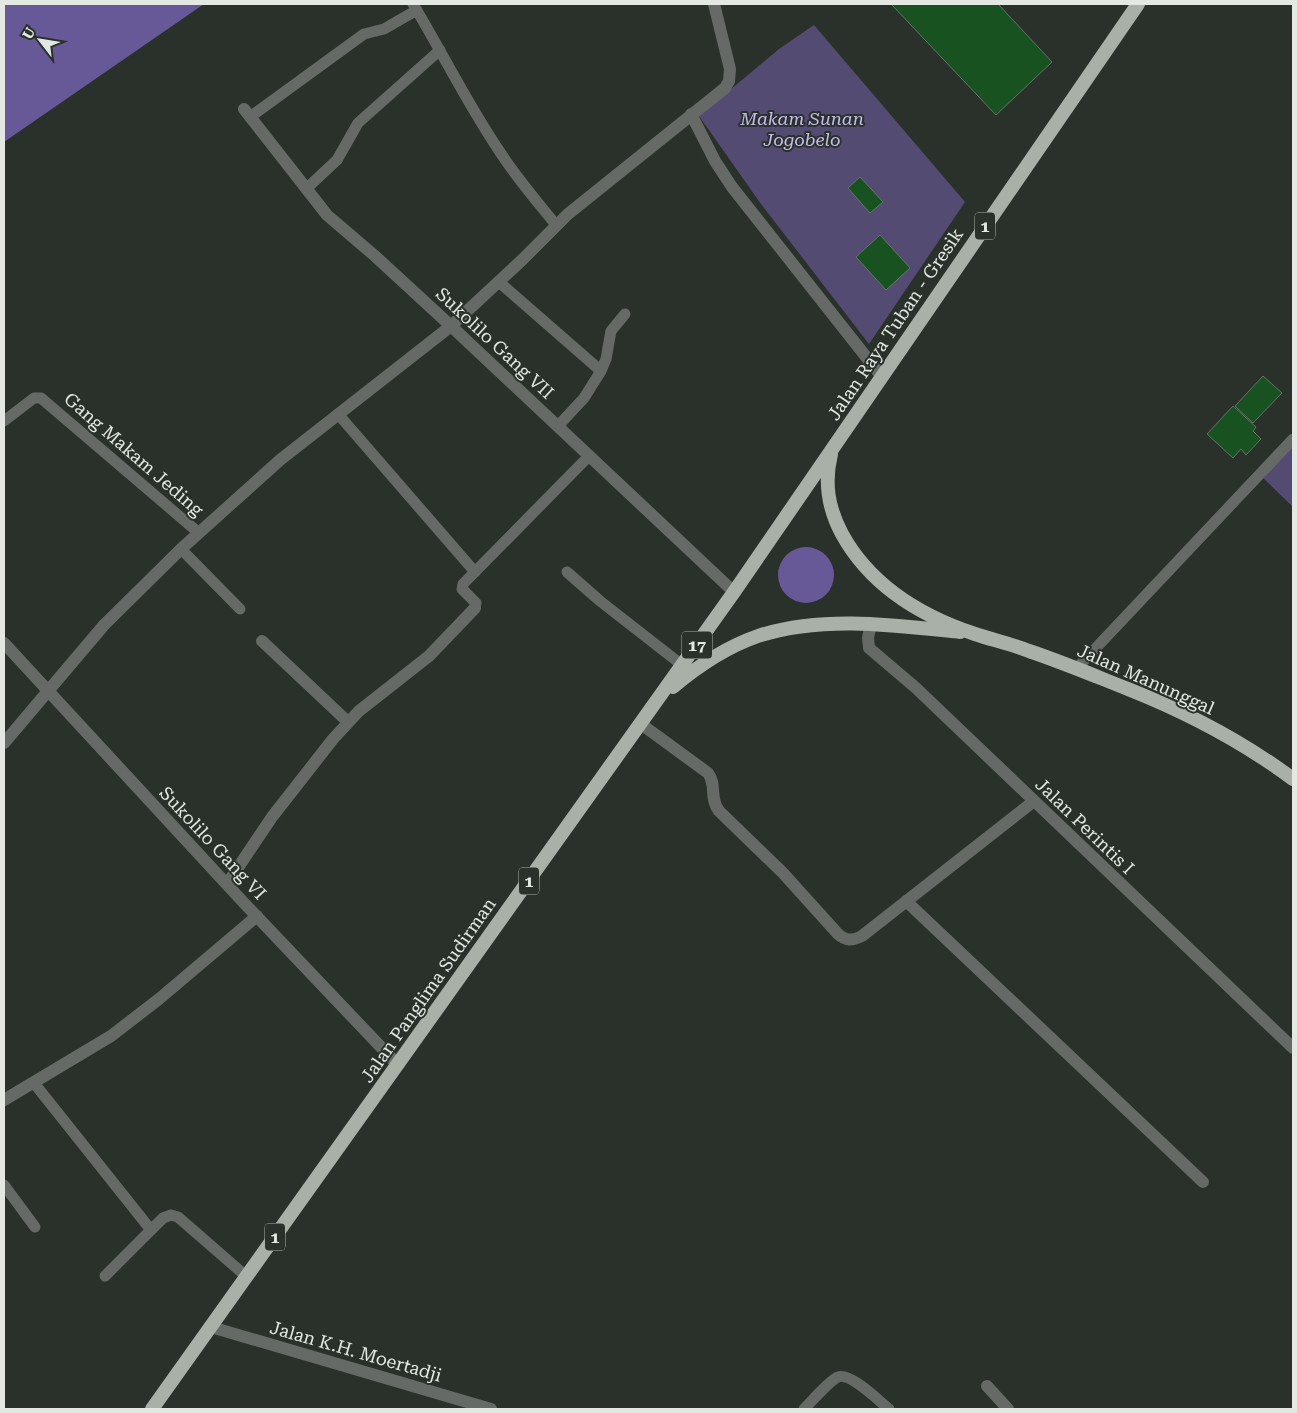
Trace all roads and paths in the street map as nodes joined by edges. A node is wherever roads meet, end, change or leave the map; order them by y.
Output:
1 (714, 4) edge
2 (1138, 4) edge
3 (415, 7) edge
4 (440, 50) junction
5 (247, 113) joint
6 (692, 114) junction
7 (306, 189) junction
8 (556, 225) junction
9 (500, 282) junction
10 (625, 314) dead end
11 (451, 326) junction
12 (601, 371) junction
13 (882, 377) junction
14 (338, 414) junction
15 (4, 421) edge
16 (558, 426) junction
17 (1293, 439) edge
18 (833, 449) junction
19 (590, 456) junction
20 (198, 533) junction
21 (181, 549) junction
22 (474, 572) junction
23 (567, 572) dead end
24 (734, 592) junction
25 (475, 608) joint
26 (240, 609) dead end
27 (871, 624) junction
28 (973, 633) junction
29 (262, 642) dead end
30 (4, 643) edge
31 (682, 665) junction
32 (1077, 668) junction
33 (48, 690) junction
34 (660, 698) junction
35 (348, 722) junction
36 (641, 724) junction
37 (4, 743) edge
38 (1293, 779) edge
39 (1034, 801) junction
40 (227, 884) junction
41 (906, 901) junction
42 (257, 916) junction
43 (1293, 1048) edge
44 (398, 1065) junction
45 (34, 1083) junction
46 (4, 1100) edge
47 (1203, 1182) dead end
48 (4, 1185) edge
49 (35, 1227) dead end
50 (151, 1230) junction
51 (105, 1276) dead end
52 (247, 1277) junction
53 (211, 1327) junction
54 (987, 1386) dead end
55 (152, 1409) edge
56 (491, 1409) edge
57 (804, 1409) edge
58 (889, 1409) edge
59 (1008, 1409) edge

1 - 6 street
2 - 13 highway, Jalan Raya Tuban - Gresik / 1
3 - 4 lane
3 - 5 lane
4 - 7 lane
4 - 8 lane
5 - 7 street, Sukolilo Gang VII
6 - 8 street
6 - 13 street
7 - 11 street, Sukolilo Gang VII
8 - 9 street
9 - 11 street
9 - 12 lane
10 - 12 lane
11 - 14 street
11 - 16 street, Sukolilo Gang VII
12 - 16 lane
13 - 18 highway, Jalan Raya Tuban - Gresik / 1
14 - 20 street
14 - 22 lane
15 - 20 lane, Gang Makam Jeding
16 - 19 street, Sukolilo Gang VII
17 - 32 lane
18 - 24 highway, Jalan Raya Tuban - Gresik / 1
18 - 28 highway, Jalan Manunggal
19 - 22 lane
19 - 24 street, Sukolilo Gang VII
20 - 21 street
21 - 26 lane
21 - 33 street
22 - 25 lane
23 - 31 lane
24 - 31 highway, Jalan Panglima Sudirman / 17
25 - 35 street
27 - 28 highway, Jalan Manunggal
27 - 34 highway, Jalan Manunggal
27 - 39 street, Jalan Perintis I
28 - 32 highway, Jalan Manunggal
29 - 35 street
30 - 33 street, Sukolilo Gang VI
31 - 34 highway, Jalan Panglima Sudirman / 17
32 - 38 highway, Jalan Manunggal
33 - 37 street
33 - 40 street, Sukolilo Gang VI
34 - 36 highway, Jalan Panglima Sudirman / 1
35 - 40 street
36 - 41 street
36 - 44 highway, Jalan Panglima Sudirman / 1
39 - 41 street
39 - 43 street, Jalan Perintis I
40 - 42 street, Sukolilo Gang VI
41 - 47 street
42 - 44 street, Sukolilo Gang VI
42 - 45 street
44 - 52 highway, Jalan Panglima Sudirman / 1
45 - 46 street
45 - 50 lane
48 - 49 lane
50 - 51 lane
50 - 52 lane
52 - 53 highway, Jalan Panglima Sudirman / 1
53 - 55 highway, Jalan Panglima Sudirman / 1
53 - 56 street, Jalan K.H. Moertadji
54 - 59 street
57 - 58 lane

